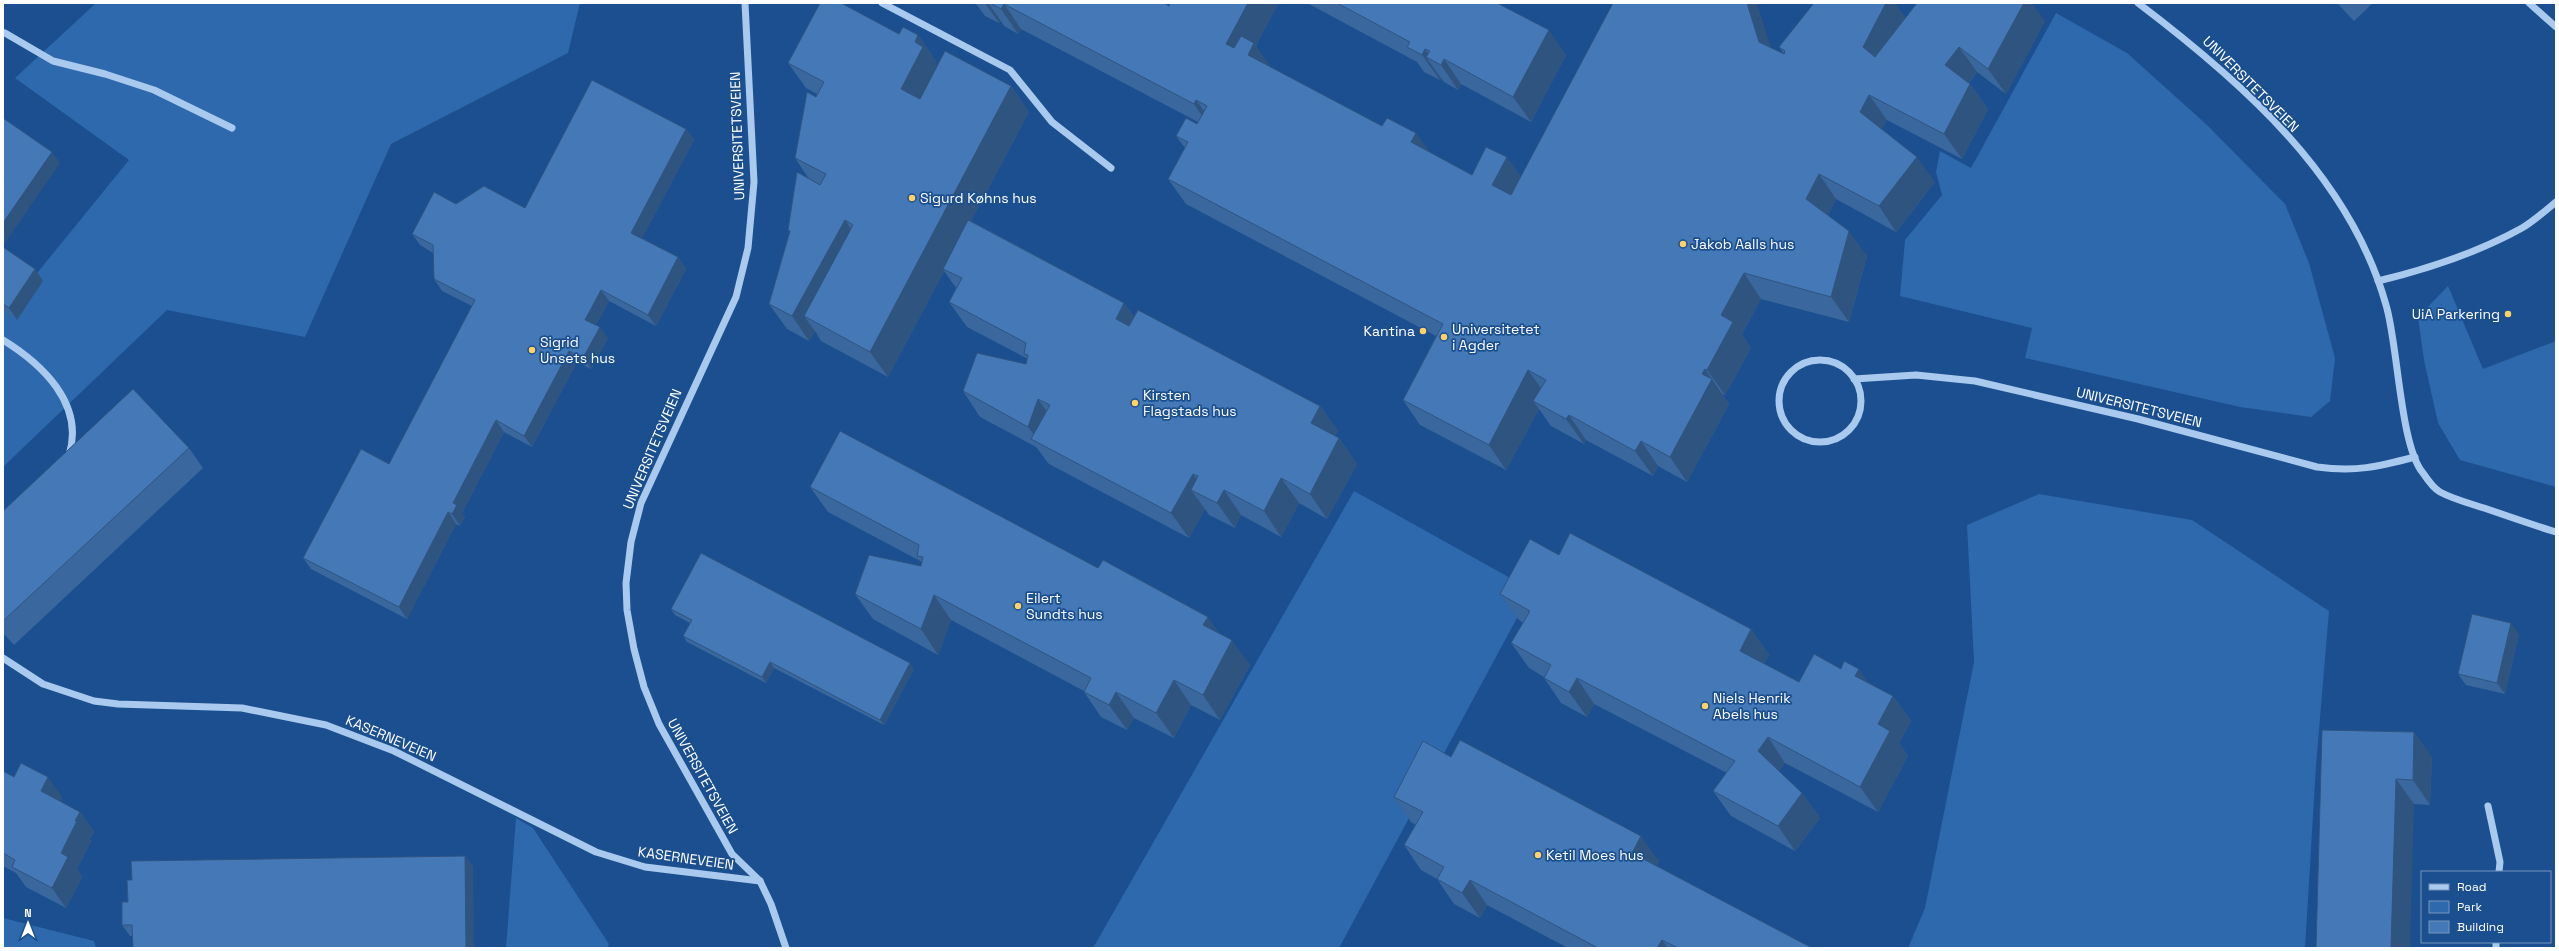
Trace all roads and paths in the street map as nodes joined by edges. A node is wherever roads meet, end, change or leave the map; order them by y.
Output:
1 (745, 3) edge
2 (882, 3) edge
3 (2138, 3) edge
4 (2529, 3) edge
5 (2556, 27) edge
6 (5, 33) dead end
7 (232, 128) dead end
8 (1110, 168) dead end
9 (2556, 202) edge
10 (2378, 281) junction
11 (3, 340) edge
12 (1854, 379) junction
13 (2415, 457) junction
14 (66, 464) edge
15 (2556, 532) edge
16 (3, 658) edge
17 (2488, 806) dead end
18 (2499, 871) edge
19 (760, 881) junction
20 (786, 948) edge

1 - 19 street, UNIVERSITETSVEIEN
2 - 8 street
3 - 10 street, UNIVERSITETSVEIEN
4 - 5 street
6 - 7 street
9 - 10 street
10 - 13 street, UNIVERSITETSVEIEN
11 - 14 street
12 - 12 street
12 - 13 street, UNIVERSITETSVEIEN
13 - 15 street, UNIVERSITETSVEIEN
16 - 19 street, KASERNEVEIEN
17 - 18 street
19 - 20 street, UNIVERSITETSVEIEN

